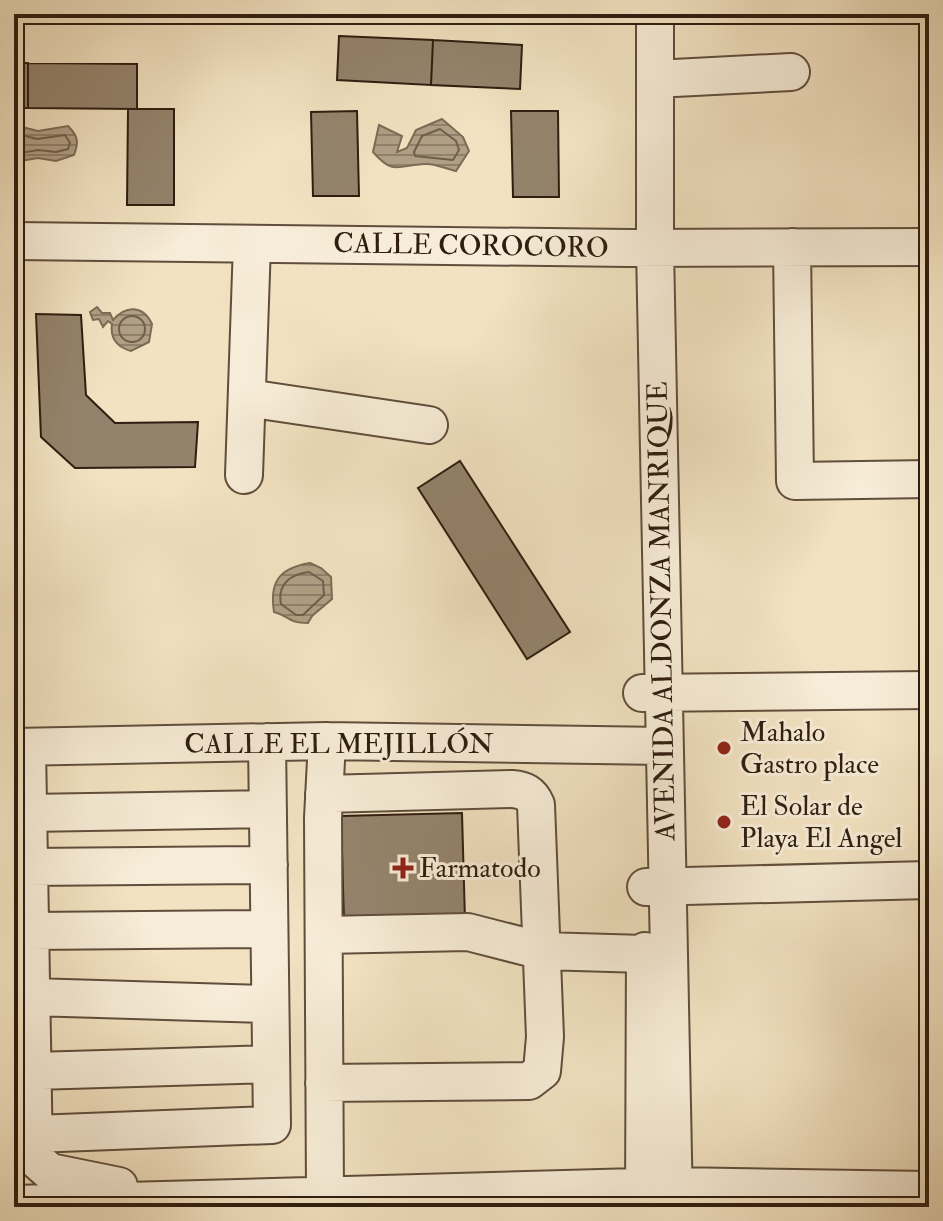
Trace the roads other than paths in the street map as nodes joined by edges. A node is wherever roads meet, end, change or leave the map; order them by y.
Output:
1 (631, 14) edge
2 (655, 14) edge
3 (791, 72) dead end
4 (655, 79) junction
5 (14, 241) edge
6 (252, 244) junction
7 (792, 247) junction
8 (929, 247) edge
9 (643, 248) junction
10 (247, 398) junction
11 (429, 425) dead end
12 (244, 475) dead end
13 (929, 479) edge
14 (929, 690) edge
15 (652, 693) junction
16 (327, 741) junction
17 (267, 742) junction
18 (654, 746) junction
19 (21, 747) edge
20 (324, 794) junction
21 (268, 809) junction
22 (28, 813) junction
23 (269, 865) junction
24 (29, 867) junction
25 (929, 880) edge
26 (656, 887) junction
27 (269, 929) junction
28 (31, 931) junction
29 (324, 935) junction
30 (542, 951) junction
31 (645, 954) junction
32 (32, 997) junction
33 (268, 1004) junction
34 (271, 1064) junction
35 (34, 1071) junction
36 (324, 1083) junction
37 (34, 1146) junction
38 (929, 1190) edge
39 (325, 1195) junction
40 (659, 1197) edge
41 (187, 1199) junction
42 (14, 1204) edge

1 - 9 street, AVENIDA ALDONZA MANRIQUE
2 - 4 street, AVENIDA ALDONZA MANRIQUE
3 - 4 street
4 - 9 street, AVENIDA ALDONZA MANRIQUE
5 - 6 street, CALLE COROCORO
6 - 9 street, CALLE COROCORO
6 - 10 street
7 - 8 street, CALLE COROCORO
7 - 9 street, CALLE COROCORO
7 - 13 street
9 - 15 street, AVENIDA ALDONZA MANRIQUE
10 - 11 street
10 - 12 street
14 - 15 street
15 - 18 street, AVENIDA ALDONZA MANRIQUE
16 - 17 street, CALLE EL MEJILLÓN
16 - 18 street, CALLE EL MEJILLÓN
16 - 20 street
17 - 19 street, CALLE EL MEJILLÓN
17 - 21 street
18 - 26 street, AVENIDA ALDONZA MANRIQUE
19 - 22 street
20 - 29 street
20 - 30 street
21 - 22 street
21 - 23 street
22 - 24 street
23 - 24 street
23 - 27 street
24 - 28 street
25 - 26 street
26 - 31 street, AVENIDA ALDONZA MANRIQUE
26 - 40 street, AVENIDA ALDONZA MANRIQUE
27 - 28 street
27 - 33 street
28 - 32 street
29 - 30 street
29 - 36 street
30 - 31 street
30 - 36 street
31 - 40 street, AVENIDA ALDONZA MANRIQUE
32 - 33 street
32 - 35 street
33 - 34 street
34 - 35 street
34 - 37 street
35 - 37 street
36 - 39 street
37 - 41 street
38 - 40 street
39 - 40 street
39 - 41 street
41 - 42 street

